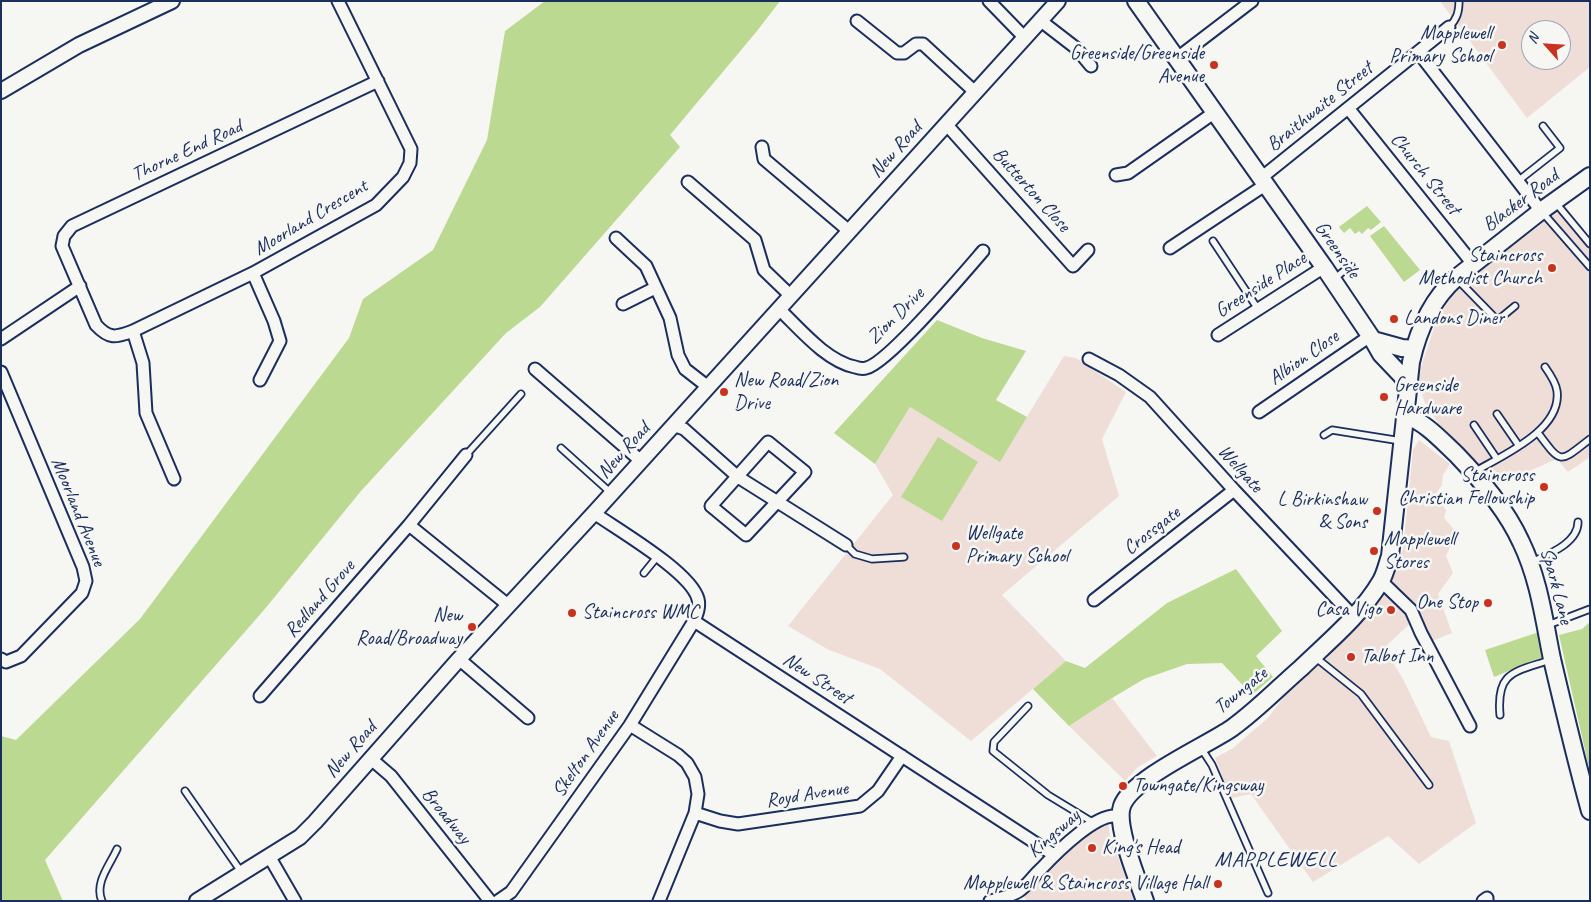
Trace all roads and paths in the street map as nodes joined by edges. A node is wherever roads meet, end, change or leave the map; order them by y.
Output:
1 (172, 1) edge
2 (338, 1) edge
3 (989, 1) edge
4 (1058, 1) edge
5 (1136, 1) edge
6 (1252, 1) edge
7 (1459, 1) edge
8 (857, 21) dead end
9 (1041, 21) junction
10 (1449, 27) joint
11 (1025, 38) junction
12 (1418, 52) junction
13 (1176, 58) junction
14 (1091, 66) dead end
15 (378, 81) junction
16 (1, 91) edge
17 (975, 92) junction
18 (1348, 108) junction
19 (1214, 112) junction
20 (946, 124) junction
21 (1543, 126) dead end
22 (762, 147) dead end
23 (1116, 175) dead end
24 (1590, 176) edge
25 (1518, 181) junction
26 (688, 182) dead end
27 (1263, 182) junction
28 (1555, 202) junction
29 (1541, 211) junction
30 (849, 231) junction
31 (616, 238) dead end
32 (1213, 241) dead end
33 (1590, 244) edge
34 (1170, 248) dead end
35 (1088, 250) dead end
36 (983, 252) dead end
37 (1473, 264) junction
38 (1351, 266) dead end
39 (1590, 267) edge
40 (253, 273) junction
41 (1328, 274) junction
42 (1456, 278) junction
43 (80, 286) junction
44 (656, 288) junction
45 (791, 296) junction
46 (622, 304) dead end
47 (1515, 306) dead end
48 (779, 309) junction
49 (1258, 309) junction
50 (134, 331) junction
51 (1218, 335) dead end
52 (1372, 338) junction
53 (1, 339) edge
54 (1414, 349) junction
55 (1089, 360) dead end
56 (1545, 367) dead end
57 (535, 369) dead end
58 (1, 372) edge
59 (260, 380) dead end
60 (1408, 386) junction
61 (706, 388) junction
62 (521, 394) dead end
63 (1260, 412) dead end
64 (1497, 414) dead end
65 (1405, 415) junction
66 (1474, 425) dead end
67 (674, 426) junction
68 (1538, 433) junction
69 (1324, 435) dead end
70 (1590, 439) edge
71 (1402, 441) junction
72 (1519, 446) junction
73 (560, 448) dead end
74 (466, 455) joint
75 (1497, 459) junction
76 (641, 461) junction
77 (1474, 472) junction
78 (738, 478) junction
79 (174, 479) dead end
80 (1234, 490) junction
81 (612, 494) junction
82 (779, 502) junction
83 (594, 513) junction
84 (1578, 522) dead end
85 (409, 525) junction
86 (846, 545) joint
87 (657, 557) junction
88 (904, 558) dead end
89 (1530, 563) junction
90 (644, 573) dead end
91 (1381, 581) junction
92 (1094, 600) dead end
93 (508, 605) junction
94 (1590, 609) edge
95 (1353, 616) junction
96 (694, 621) junction
97 (1546, 625) junction
98 (1314, 655) junction
99 (1, 659) edge
100 (459, 659) junction
101 (1552, 659) junction
102 (260, 696) dead end
103 (1028, 706) dead end
104 (1500, 715) dead end
105 (528, 718) dead end
106 (630, 725) junction
107 (1470, 726) dead end
108 (1200, 746) junction
109 (902, 756) junction
110 (370, 758) junction
111 (1429, 785) dead end
112 (185, 791) dead end
113 (1590, 811) edge
114 (695, 813) junction
115 (1120, 817) junction
116 (1094, 823) junction
117 (117, 849) dead end
118 (1054, 855) junction
119 (269, 856) junction
120 (242, 873) junction
121 (1268, 893) dead end
122 (102, 901) edge
123 (197, 901) edge
124 (295, 901) edge
125 (490, 901) edge
126 (498, 901) edge
127 (659, 901) edge
128 (990, 901) edge
129 (1145, 901) edge
130 (1483, 901) edge
131 (1488, 901) edge

1 - 16 street
2 - 15 street, Moorland Crescent
3 - 11 street
4 - 9 street, New Road
5 - 13 main road, Greenside
6 - 13 street
7 - 10 lane
8 - 17 street
9 - 11 street, New Road
9 - 14 street
10 - 12 street, Braithwaite Street
11 - 17 street, New Road
12 - 18 street, Braithwaite Street
12 - 25 street
13 - 19 main road, Greenside
15 - 40 street, Moorland Crescent
15 - 43 street, Thorne End Road
17 - 20 street, New Road
18 - 27 street, Braithwaite Street
18 - 37 street, Church Street
19 - 23 street
19 - 27 main road, Greenside
20 - 30 street, New Road
20 - 35 street, Butterton Close
21 - 25 lane
22 - 30 street
24 - 28 main road, Blacker Road
25 - 29 street
26 - 45 street
27 - 34 street
27 - 41 main road, Greenside
28 - 29 main road, Blacker Road
28 - 33 lane
29 - 37 main road, Blacker Road
29 - 39 lane
30 - 45 street, New Road
31 - 44 street
32 - 49 lane
36 - 48 street, Zion Drive
37 - 42 main road, Blacker Road
38 - 41 lane
40 - 50 street, Moorland Crescent
40 - 59 street
41 - 49 street, Greenside Place
41 - 52 main road, Greenside
42 - 47 lane
42 - 54 main road, Blacker Road
43 - 50 street, Moorland Crescent
43 - 53 street
44 - 46 street
44 - 61 street
45 - 48 street, New Road
48 - 61 street, New Road
49 - 51 street, Greenside Place
50 - 79 street
52 - 54 main road
52 - 60 main road, Greenside
52 - 63 street, Albion Close
54 - 60 main road, Blacker Road
55 - 80 street, Wellgate
56 - 68 lane
57 - 76 street
58 - 99 street, Moorland Avenue
60 - 65 main road, Towngate
61 - 67 street, New Road
62 - 74 lane
64 - 72 lane
65 - 71 main road, Towngate
65 - 77 main road, Spark Lane
66 - 75 lane
67 - 76 street, New Road
67 - 78 street
68 - 70 lane
68 - 72 lane
69 - 71 lane
71 - 91 main road, Towngate
72 - 75 lane
73 - 81 lane
74 - 85 street, Redland Grove
75 - 77 lane
76 - 81 street, New Road
77 - 89 main road, Spark Lane
78 - 82 street
78 - 82 street
78 - 82 street
80 - 92 street, Crossgate
80 - 95 street, Wellgate
81 - 83 street, New Road
82 - 86 street
83 - 87 street
83 - 93 street, New Road
84 - 89 lane
85 - 93 street
85 - 102 street, Redland Grove
86 - 88 lane
87 - 90 lane
87 - 96 street
89 - 97 main road, Spark Lane
91 - 95 main road, Towngate
91 - 107 street
93 - 100 street, New Road
94 - 97 lane
95 - 98 main road, Towngate
96 - 106 street, Skelton Avenue
96 - 109 street, New Street
97 - 101 main road, Spark Lane
98 - 108 main road, Towngate
98 - 111 lane
100 - 105 street
100 - 110 street, New Road
101 - 104 lane
101 - 113 main road, Spark Lane
103 - 116 lane
106 - 114 street
106 - 126 street, Skelton Avenue
108 - 115 main road, Towngate
108 - 121 lane
109 - 114 street, Royd Avenue
109 - 118 street, New Street
110 - 119 street, New Road
110 - 125 street, Broadway
112 - 120 lane
114 - 127 street
115 - 116 street, Kingsway
115 - 129 main road
116 - 118 street, Kingsway
117 - 122 lane
118 - 128 street, Kingsway
119 - 120 street, New Road
119 - 124 street
120 - 123 street, New Road
130 - 131 street

